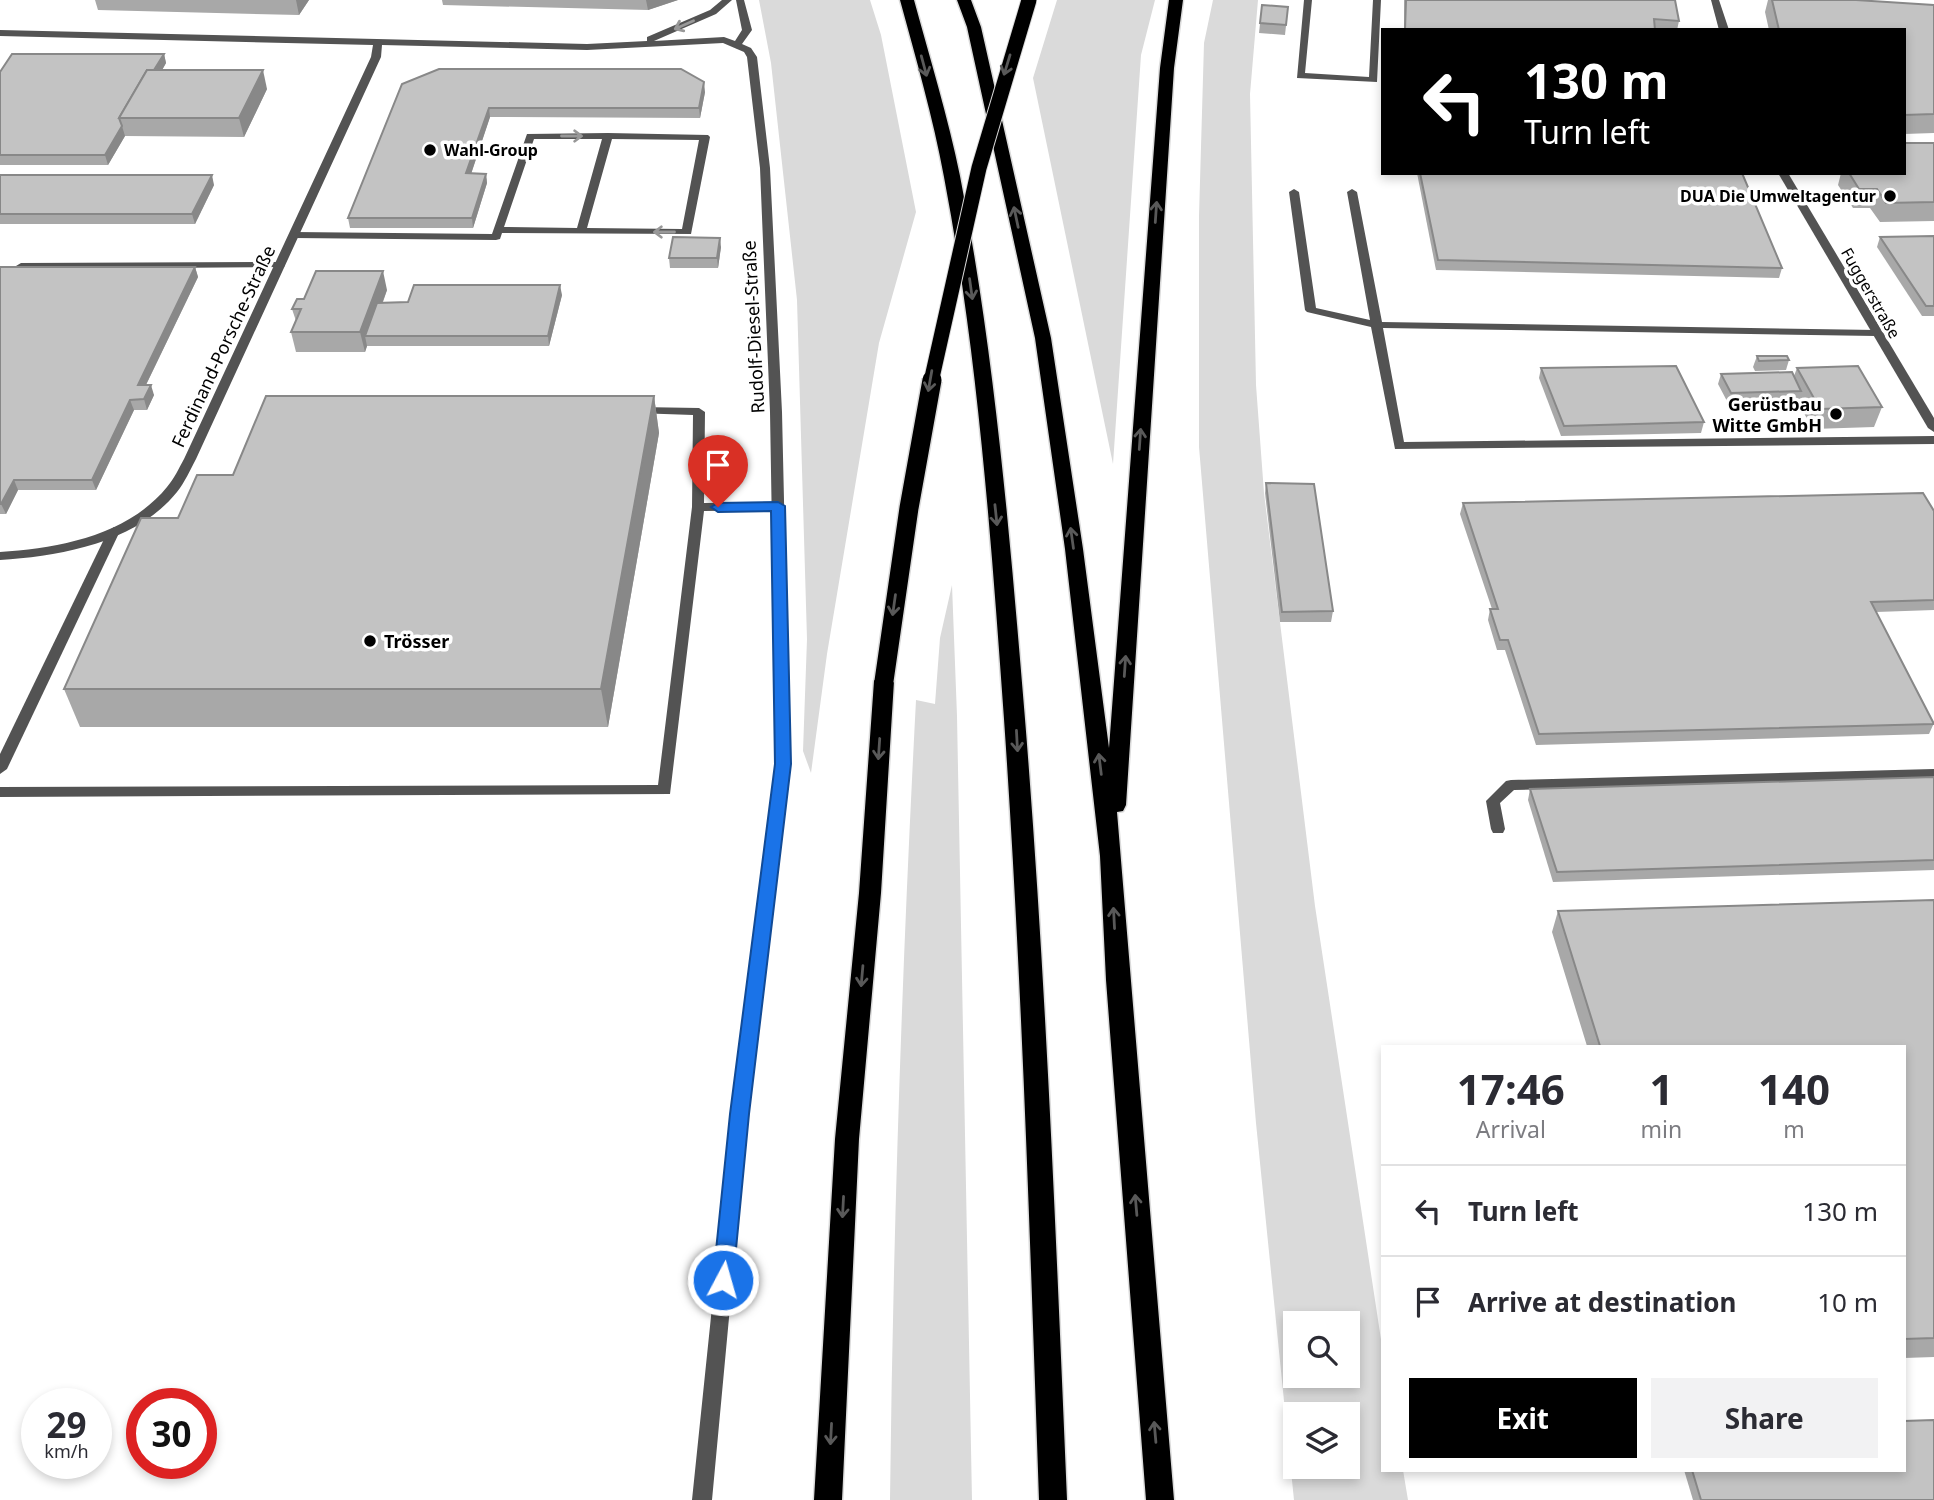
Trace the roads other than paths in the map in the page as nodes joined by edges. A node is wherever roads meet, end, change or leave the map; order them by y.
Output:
1 (728, 0) edge
2 (740, 0) edge
3 (907, 0) edge
4 (964, 0) edge
5 (1029, 0) edge
6 (1176, 0) edge
7 (1308, 0) edge
8 (1377, 0) edge
9 (1714, 0) edge
10 (1723, 28) edge
11 (0, 33) edge
12 (378, 42) junction
13 (636, 44) junction
14 (738, 44) junction
15 (1378, 80) edge
16 (608, 136) junction
17 (1784, 175) edge
18 (1294, 192) dead end
19 (1352, 192) dead end
20 (498, 230) junction
21 (580, 231) junction
22 (293, 235) junction
23 (280, 265) junction
24 (21, 266) edge
25 (1378, 325) junction
26 (1876, 333) junction
27 (629, 411) edge
28 (1934, 428) edge
29 (1934, 440) edge
30 (778, 506) junction
31 (698, 508) junction
32 (114, 531) junction
33 (0, 556) edge
34 (0, 769) edge
35 (1934, 774) edge
36 (0, 792) edge
37 (1498, 829) dead end
38 (1111, 856) junction
39 (702, 1500) edge
40 (828, 1500) edge
41 (1053, 1500) edge
42 (1160, 1500) edge

1 -> 13 street
2 - 14 street
3 -> 41 highway
38 -> 4 highway
5 -> 40 highway, bridge
38 -> 6 highway
7 - 15 street
8 - 15 street
9 - 10 street
11 - 12 street
12 - 13 street
12 - 22 street, Ferdinand-Porsche-Straße
13 - 14 street
14 - 30 street, Rudolf-Diesel-Straße
20 -> 16 street
16 - 21 street
16 -> 21 street
17 - 26 street, Fuggerstraße
18 - 25 street
19 - 25 street
20 - 21 street
20 - 22 street
22 - 23 street, Ferdinand-Porsche-Straße
23 - 24 street
23 - 32 street, Ferdinand-Porsche-Straße
25 - 26 street
25 - 29 street
26 - 28 street, Fuggerstraße
27 - 31 street
30 - 31 street
30 - 39 street, Rudolf-Diesel-Straße
31 - 36 street
32 - 33 street, Ferdinand-Porsche-Straße
32 - 34 street
35 - 37 street
42 -> 38 highway

